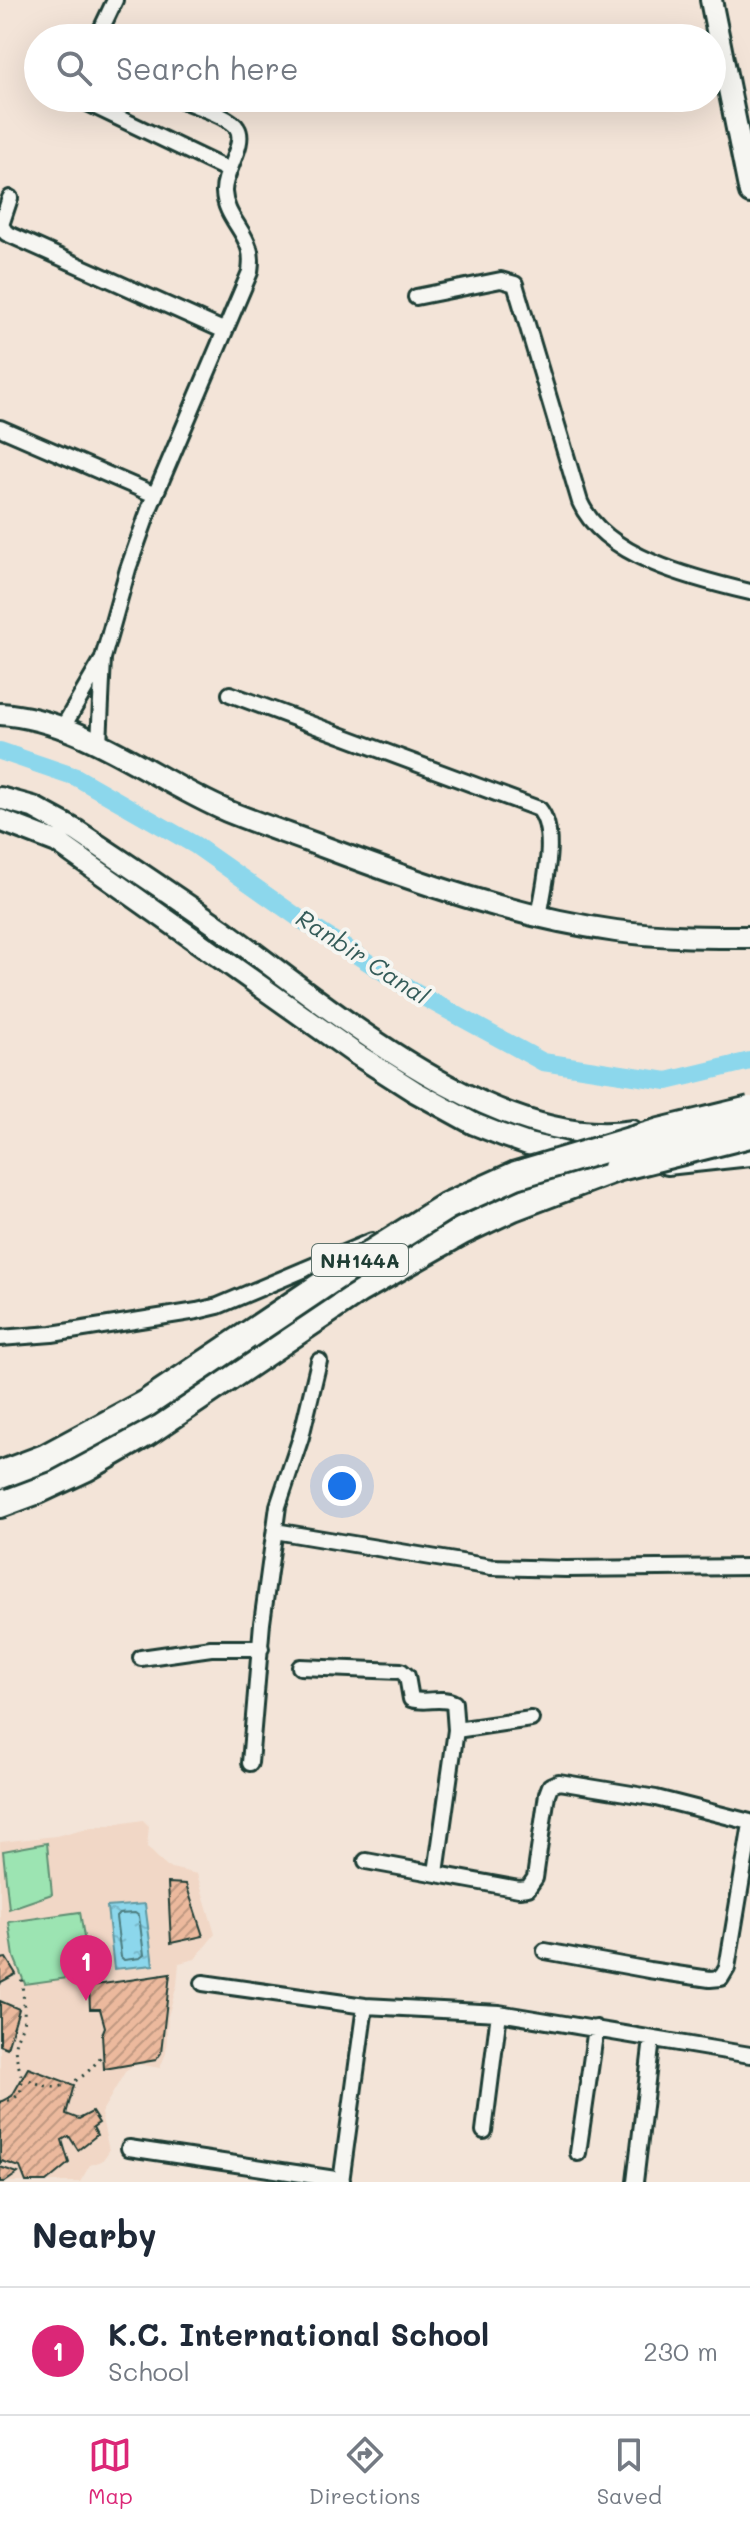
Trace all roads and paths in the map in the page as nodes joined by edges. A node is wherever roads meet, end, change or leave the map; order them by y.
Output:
1 (115, 0) edge
2 (711, 0) edge
3 (104, 24) edge
4 (716, 24) edge
5 (726, 74) edge
6 (106, 112) edge
7 (209, 112) edge
8 (228, 170) junction
9 (750, 193) edge
10 (10, 198) dead end
11 (416, 297) dead end
12 (225, 331) junction
13 (0, 428) edge
14 (155, 495) junction
15 (750, 592) edge
16 (103, 658) junction
17 (230, 694) dead end
18 (0, 714) edge
19 (63, 727) junction
20 (99, 744) junction
21 (0, 798) edge
22 (0, 820) edge
23 (539, 918) junction
24 (750, 937) edge
25 (747, 1103) edge
26 (633, 1131) junction
27 (750, 1151) edge
28 (568, 1153) junction
29 (0, 1338) edge
30 (319, 1361) dead end
31 (0, 1475) edge
32 (0, 1504) edge
33 (275, 1531) junction
34 (750, 1567) edge
35 (261, 1648) junction
36 (141, 1658) dead end
37 (300, 1667) dead end
38 (531, 1719) dead end
39 (456, 1730) junction
40 (250, 1763) dead end
41 (750, 1822) edge
42 (750, 1830) edge
43 (366, 1861) dead end
44 (436, 1873) junction
45 (545, 1951) dead end
46 (21, 1974) dead end
47 (203, 1983) dead end
48 (365, 2006) junction
49 (499, 2013) junction
50 (596, 2028) junction
51 (652, 2039) junction
52 (104, 2052) dead end
53 (750, 2055) edge
54 (22, 2078) junction
55 (0, 2102) edge
56 (484, 2131) dead end
57 (129, 2148) dead end
58 (578, 2153) dead end
59 (341, 2181) edge
60 (635, 2182) edge

1 - 3 street
2 - 4 street
5 - 9 street
6 - 8 street
7 - 8 street
8 - 12 street
10 - 12 street
11 - 15 street
12 - 14 street
13 - 14 street
14 - 16 street
16 - 19 street
16 - 20 street
17 - 23 street
18 - 19 street
19 - 20 street
20 - 23 street
21 - 26 street
22 - 28 street
23 - 24 street
25 - 26 street
25 - 27 street
25 - 31 highway, NH144A, bridge
26 - 28 street
27 - 28 street
27 - 32 highway, NH144A, bridge
28 - 29 street
30 - 33 street
33 - 34 street
33 - 35 street
35 - 36 street
35 - 40 street
37 - 39 street
38 - 39 street
39 - 44 street
41 - 44 street
42 - 45 street
43 - 44 street
46 - 54 path
47 - 48 street
48 - 49 street
48 - 59 street
49 - 50 street
49 - 56 street
50 - 51 street
50 - 58 street
51 - 53 street
51 - 60 street
52 - 54 path
54 - 55 path
57 - 59 street

